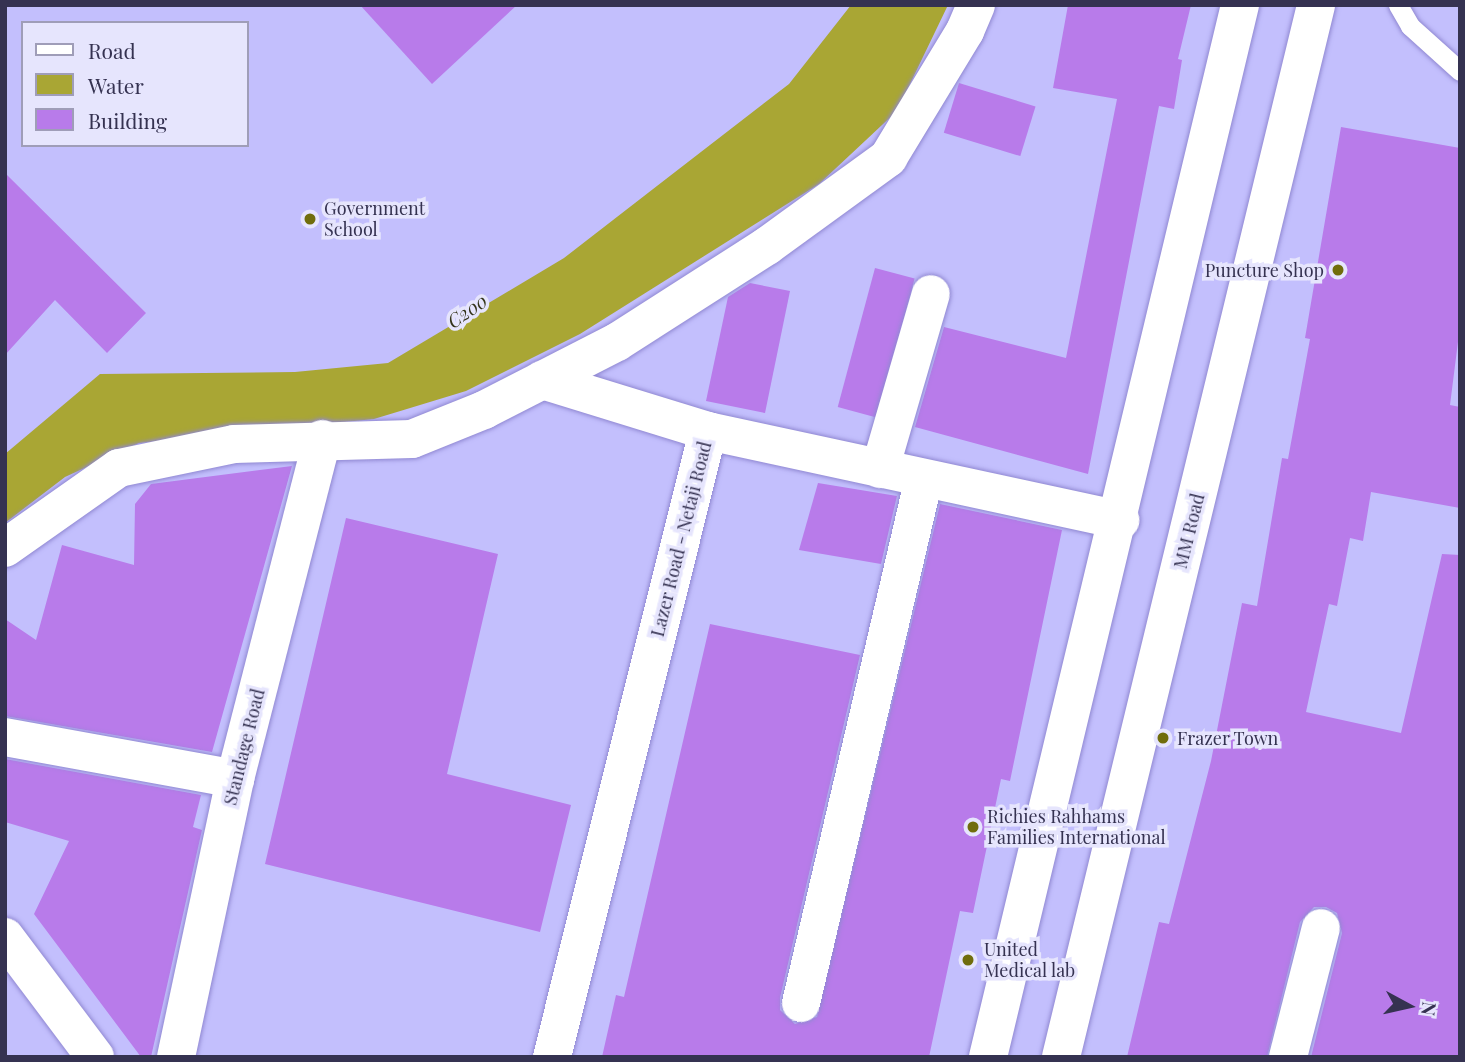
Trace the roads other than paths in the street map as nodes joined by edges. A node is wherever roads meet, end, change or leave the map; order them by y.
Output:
1 (976, 5) edge
2 (1240, 5) edge
3 (1316, 5) edge
4 (1398, 5) edge
5 (1460, 71) edge
6 (931, 294) dead end
7 (542, 380) junction
8 (708, 431) junction
9 (322, 439) junction
10 (880, 469) junction
11 (924, 478) junction
12 (1120, 520) junction
13 (5, 548) edge
14 (5, 737) edge
15 (235, 779) junction
16 (1321, 928) dead end
17 (5, 937) edge
18 (801, 1003) dead end
19 (95, 1057) edge
20 (176, 1057) edge
21 (552, 1057) edge
22 (988, 1057) edge
23 (1061, 1057) edge
24 (1288, 1057) edge

1 - 7 street
2 - 12 street
3 - 23 street, MM Road
4 - 5 lane
6 - 10 street
7 - 8 street
7 - 9 street
8 - 10 street, Lazer Road - Netaji Road
8 - 21 street, Lazer Road - Netaji Road
9 - 13 street
9 - 15 street, Standage Road
10 - 11 street, Lazer Road - Netaji Road
11 - 12 street, Lazer Road - Netaji Road
11 - 18 street
12 - 22 street
14 - 15 street
15 - 20 street, Standage Road
16 - 24 street
17 - 19 street

